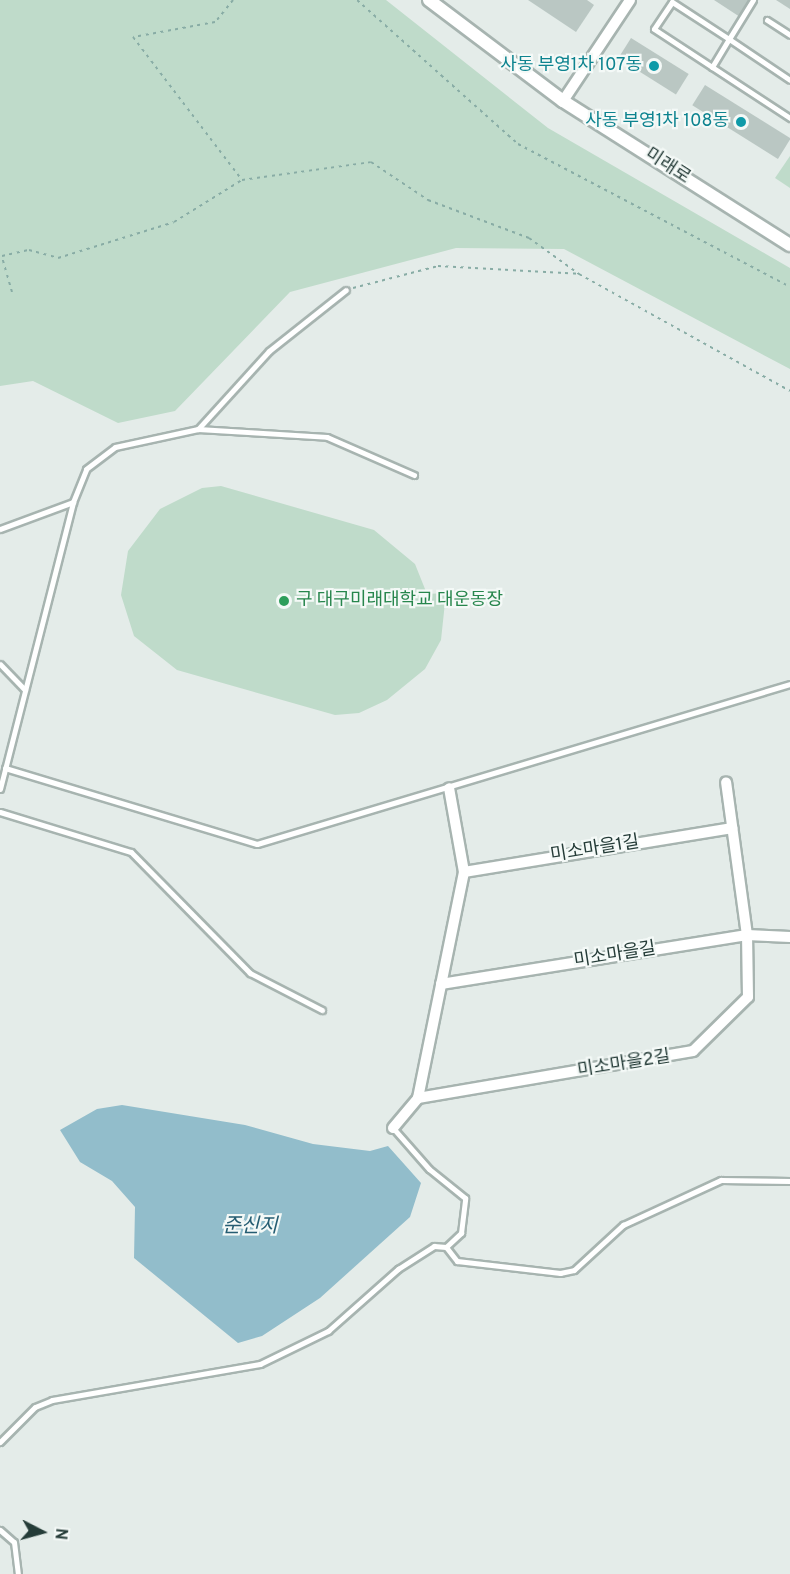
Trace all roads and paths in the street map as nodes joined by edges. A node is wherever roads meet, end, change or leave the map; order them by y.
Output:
1 (233, 0) edge
2 (357, 0) edge
3 (429, 0) edge
4 (630, 0) edge
5 (753, 0) edge
6 (767, 20) dead end
7 (790, 35) edge
8 (729, 39) junction
9 (712, 67) junction
10 (790, 80) edge
11 (563, 101) junction
12 (790, 118) edge
13 (242, 180) junction
14 (789, 243) edge
15 (579, 274) junction
16 (790, 287) edge
17 (346, 290) joint
18 (12, 292) dead end
19 (790, 392) edge
20 (198, 429) junction
21 (414, 475) dead end
22 (73, 502) junction
23 (0, 530) edge
24 (0, 664) edge
25 (790, 684) edge
26 (25, 690) junction
27 (6, 768) junction
28 (726, 782) dead end
29 (449, 788) junction
30 (0, 789) edge
31 (0, 812) edge
32 (732, 828) junction
33 (464, 872) junction
34 (747, 935) junction
35 (790, 937) edge
36 (441, 984) junction
37 (322, 1010) dead end
38 (418, 1098) junction
39 (393, 1128) joint
40 (790, 1181) edge
41 (446, 1247) junction
42 (0, 1442) edge
43 (0, 1530) edge
44 (18, 1574) edge

1 - 13 path
2 - 16 path
3 - 11 street, 미래로
4 - 11 street
5 - 8 lane
6 - 7 lane
8 - 9 lane
8 - 9 lane
8 - 10 lane
9 - 12 lane
11 - 14 street, 미래로
13 - 15 path
13 - 18 path
15 - 17 path
15 - 19 path
17 - 20 lane
20 - 21 lane
20 - 22 lane
22 - 23 lane
22 - 26 lane
24 - 26 lane
25 - 29 lane
26 - 27 lane
27 - 29 lane
27 - 30 lane
28 - 32 street
29 - 33 street
31 - 37 lane
32 - 33 street, 미소마을1길
32 - 34 street
33 - 36 street
34 - 35 street, 미소마을길
34 - 36 street, 미소마을길
34 - 38 street, 미소마을2길
36 - 38 street
38 - 39 street
39 - 41 lane
40 - 41 lane
41 - 42 lane
43 - 44 lane

